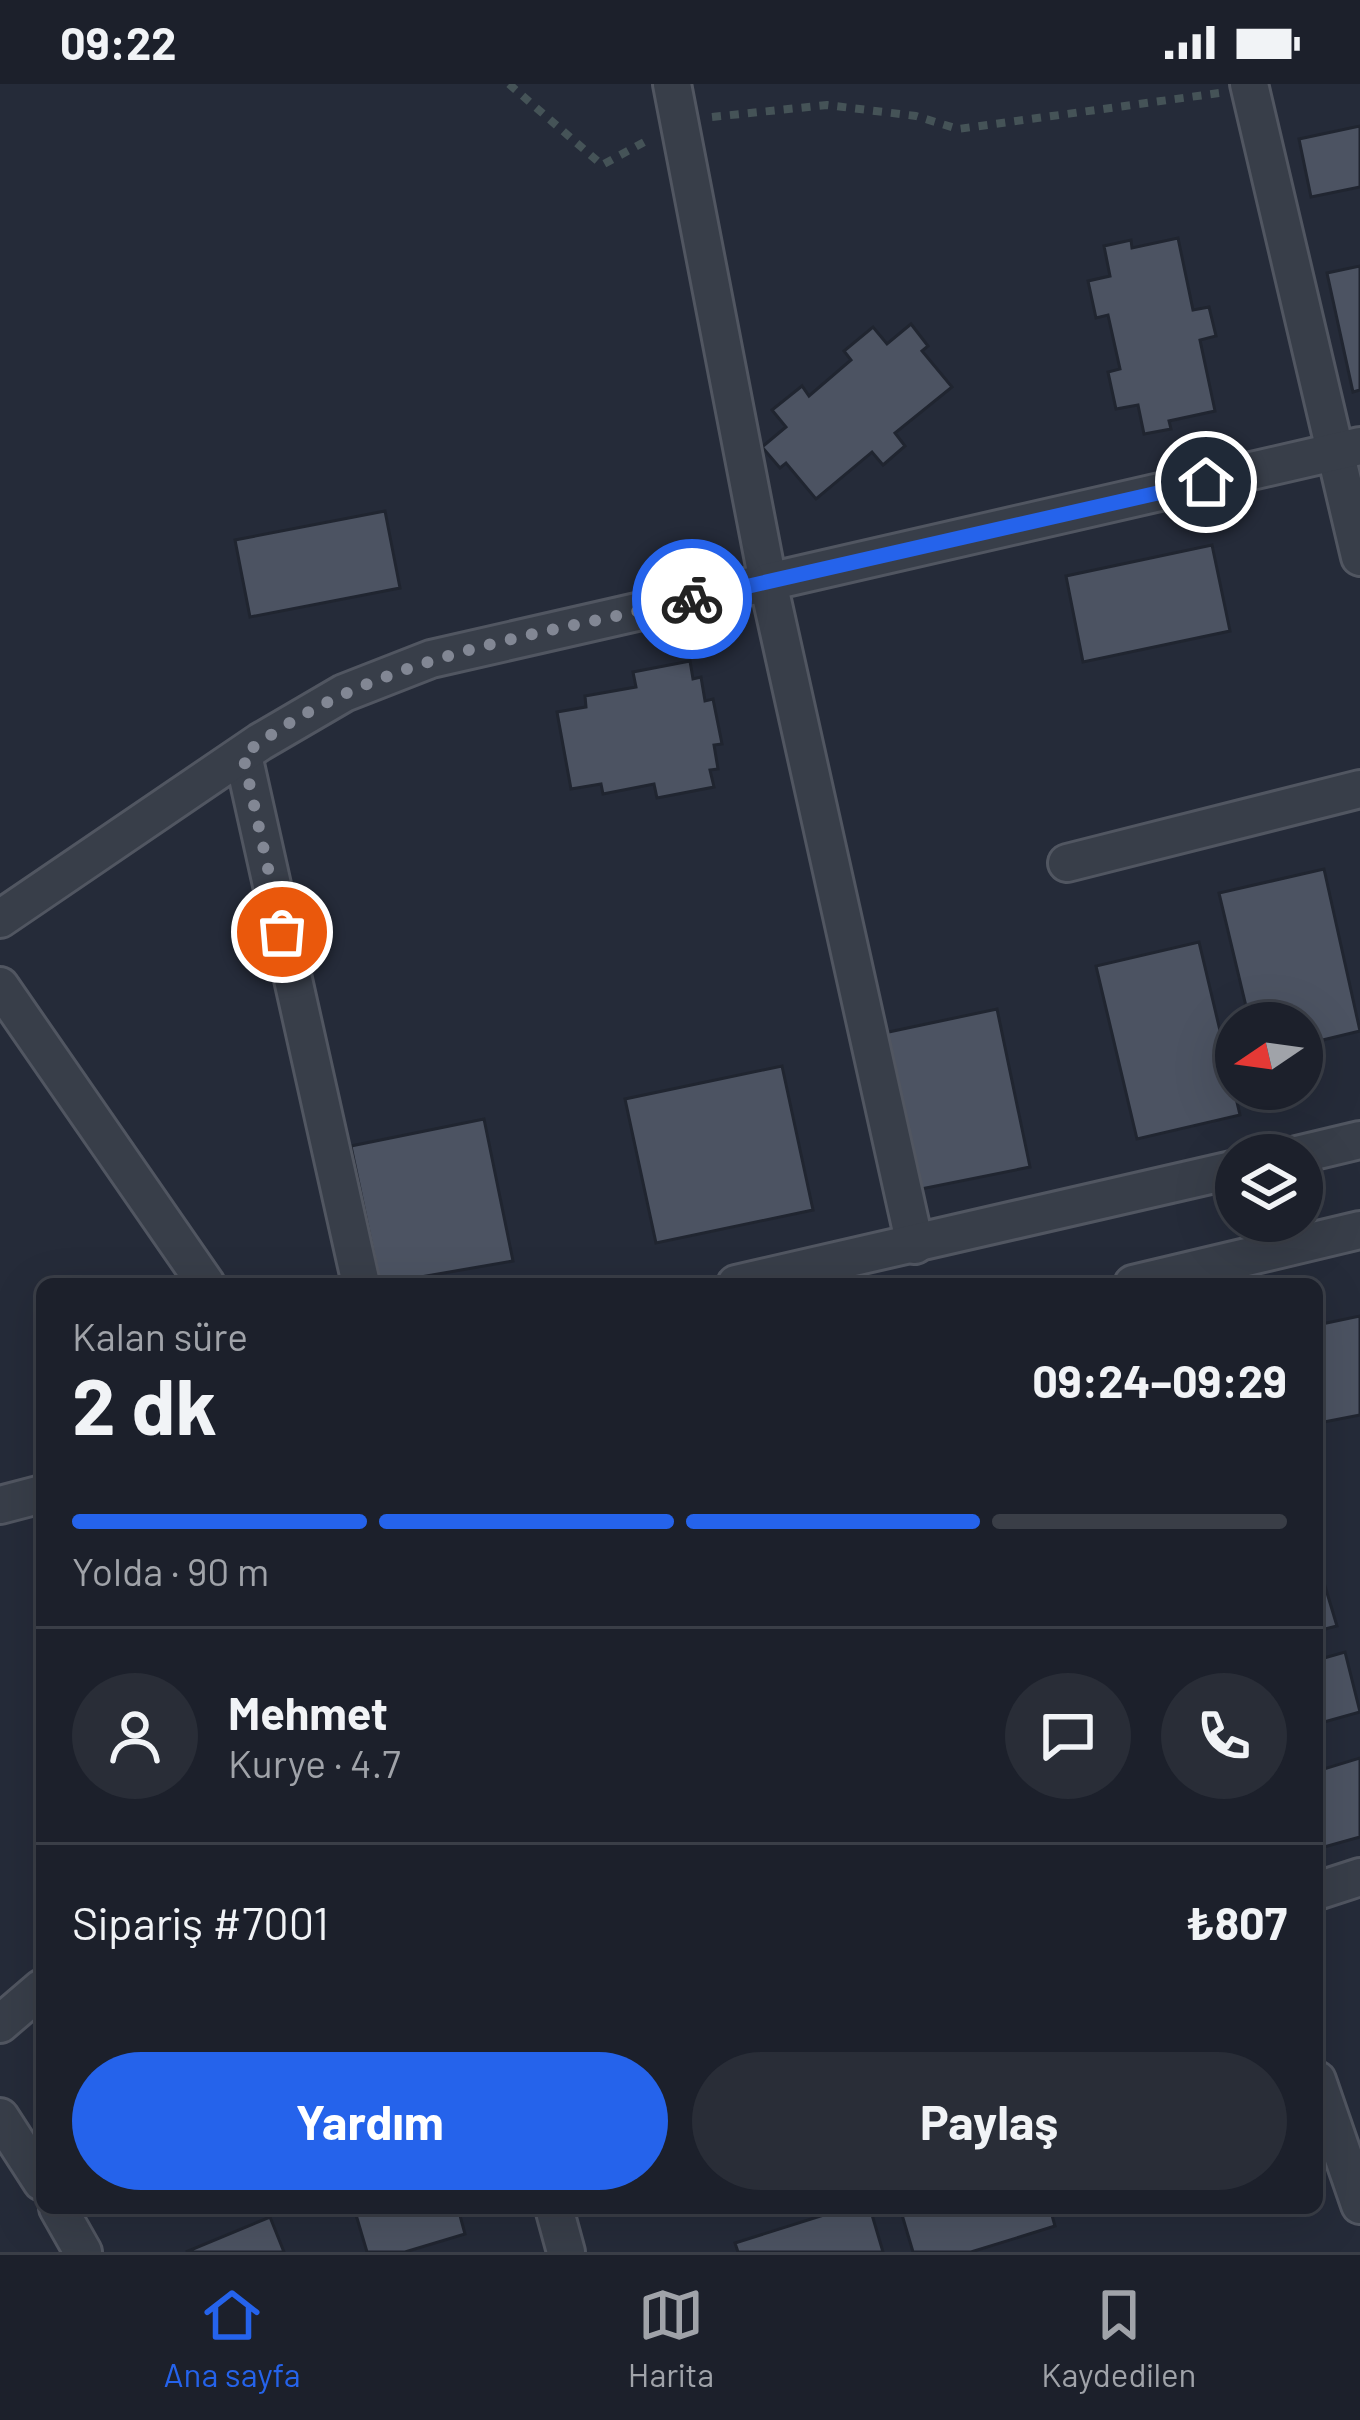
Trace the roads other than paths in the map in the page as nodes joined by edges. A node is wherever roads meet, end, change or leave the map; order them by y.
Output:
1 (672, 84) edge
2 (1259, 86) edge
3 (1349, 448) edge
4 (1360, 557) edge
5 (768, 582) junction
6 (243, 755) junction
7 (1360, 789) edge
8 (1067, 863) dead end
9 (0, 919) edge
10 (0, 986) edge
11 (1360, 1140) edge
12 (1323, 1149) edge
13 (1215, 1174) edge
14 (1360, 1230) edge
15 (915, 1245) junction
16 (202, 1278) edge
17 (360, 1278) edge
18 (764, 1278) edge
19 (1157, 1278) edge
20 (36, 1496) edge
21 (0, 1505) edge
22 (1360, 1877) edge
23 (1323, 1890) edge
24 (36, 1993) edge
25 (0, 2024) edge
26 (1323, 2097) edge
27 (0, 2117) edge
28 (36, 2173) edge
29 (1360, 2204) edge
30 (61, 2214) edge
31 (556, 2214) edge
32 (83, 2252) edge
33 (566, 2252) edge

1 - 5 street
2 - 3 street
3 - 4 street
3 - 5 street
5 - 6 street
5 - 15 street
6 - 9 street
6 - 17 street
7 - 8 street
10 - 16 street
11 - 12 street
13 - 15 street
14 - 19 street
15 - 18 street
20 - 21 street
22 - 23 street
24 - 25 street
26 - 29 street
27 - 28 street
30 - 32 street
31 - 33 street

